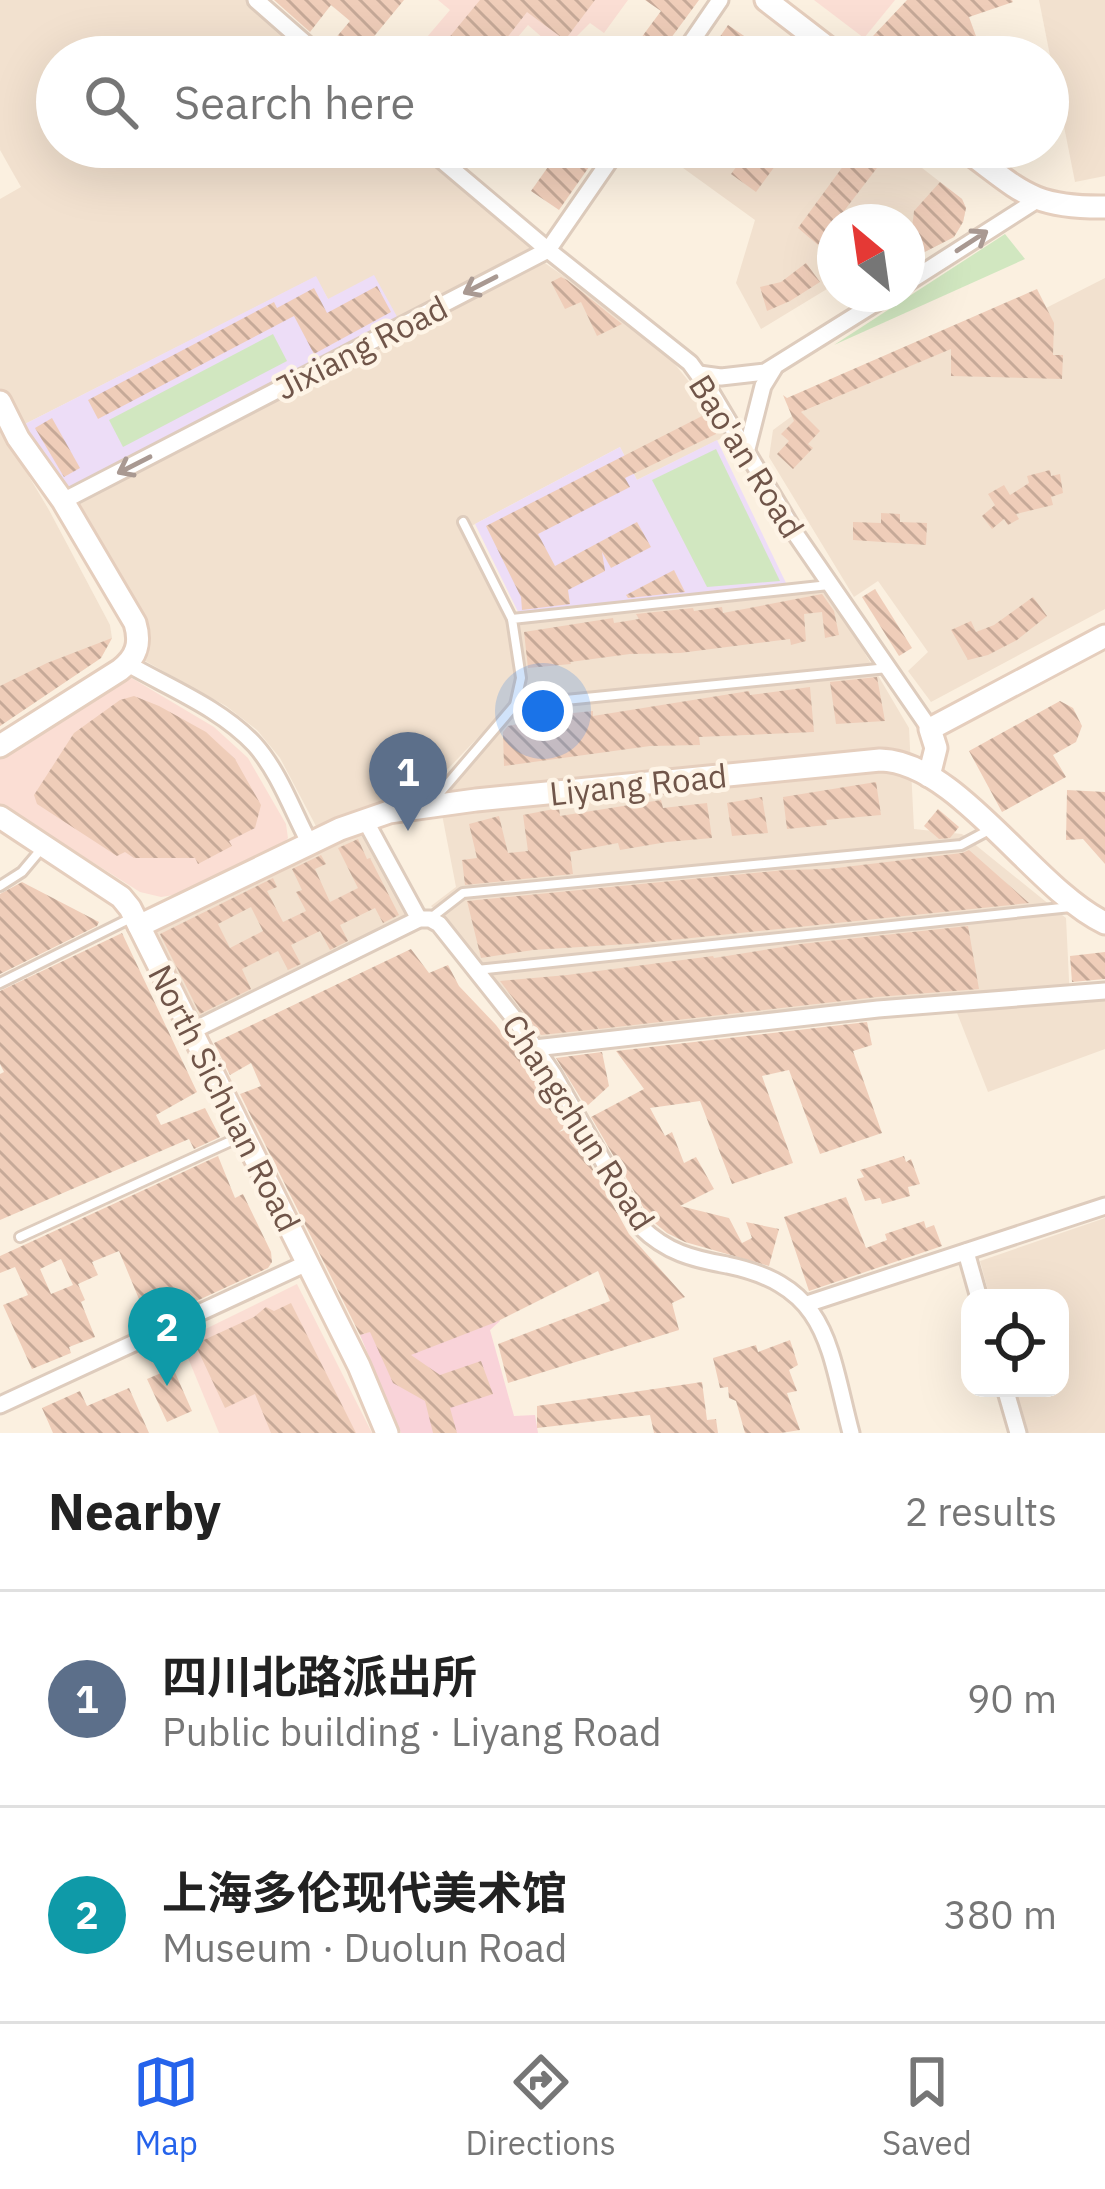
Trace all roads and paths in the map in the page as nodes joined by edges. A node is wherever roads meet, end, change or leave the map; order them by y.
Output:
1 (256, 0) edge
2 (720, 0) edge
3 (766, 0) edge
4 (297, 36) edge
5 (695, 36) edge
6 (813, 36) edge
7 (451, 168) edge
8 (605, 168) edge
9 (991, 168) edge
10 (1037, 200) junction
11 (1105, 207) edge
12 (548, 250) junction
13 (925, 272) edge
14 (862, 312) edge
15 (774, 368) junction
16 (699, 374) junction
17 (0, 402) edge
18 (746, 453) junction
19 (63, 502) junction
20 (463, 522) dead end
21 (830, 585) junction
22 (512, 619) junction
23 (1105, 636) edge
24 (128, 664) junction
25 (889, 668) junction
26 (515, 705) junction
27 (931, 729) junction
28 (0, 746) edge
29 (929, 776) junction
30 (429, 805) junction
31 (0, 817) edge
32 (365, 820) junction
33 (992, 828) junction
34 (310, 844) junction
35 (44, 846) junction
36 (0, 886) edge
37 (1078, 906) junction
38 (425, 919) junction
39 (136, 921) junction
40 (1105, 923) edge
41 (476, 970) junction
42 (0, 983) edge
43 (1105, 991) edge
44 (191, 1031) junction
45 (535, 1048) junction
46 (243, 1135) junction
47 (1105, 1206) edge
48 (20, 1237) dead end
49 (966, 1252) junction
50 (307, 1263) junction
51 (976, 1289) edge
52 (807, 1304) junction
53 (1008, 1397) edge
54 (0, 1405) edge
55 (387, 1433) edge
56 (851, 1433) edge
57 (1018, 1433) edge

1 - 4 street
2 - 5 street
3 - 6 street
7 - 12 street, Bao'an Road
8 - 12 street, Jixiang Road
9 - 10 street
10 - 11 street
13 -> 10 street
12 - 16 street, Bao'an Road
12 -> 19 street, Jixiang Road
14 - 15 street
15 - 16 street
15 - 18 street
16 - 18 street, Bao'an Road
17 - 19 street
18 - 21 street, Bao'an Road
19 - 24 street
20 - 22 lane
21 - 22 lane
21 - 25 street, Bao'an Road
22 - 26 lane
23 - 27 street
24 - 28 street
24 - 34 street
25 - 26 lane
25 - 27 street, Bao'an Road
26 - 30 lane
27 - 29 street
29 - 30 street, Liyang Road
29 - 33 street, Liyang Road
30 - 32 street, Liyang Road
31 - 35 street, North Sichuan Road
32 - 34 street, Liyang Road
32 - 38 street, Changchun Road
33 - 37 street, Liyang Road
33 - 38 lane
34 - 39 street, Liyang Road
35 - 36 lane
35 - 39 street, North Sichuan Road
37 - 40 street, Liyang Road
37 - 41 lane
38 - 41 street, Changchun Road
38 - 44 street
39 - 42 lane
39 - 44 street, North Sichuan Road
41 - 45 street, Changchun Road
43 - 45 street
44 - 46 street, North Sichuan Road
45 - 52 street, Changchun Road
46 - 48 lane
46 - 50 street, North Sichuan Road
47 - 49 street
49 - 51 street
49 - 52 street
50 - 54 street
50 - 55 street, North Sichuan Road
52 - 56 street
53 - 57 street

